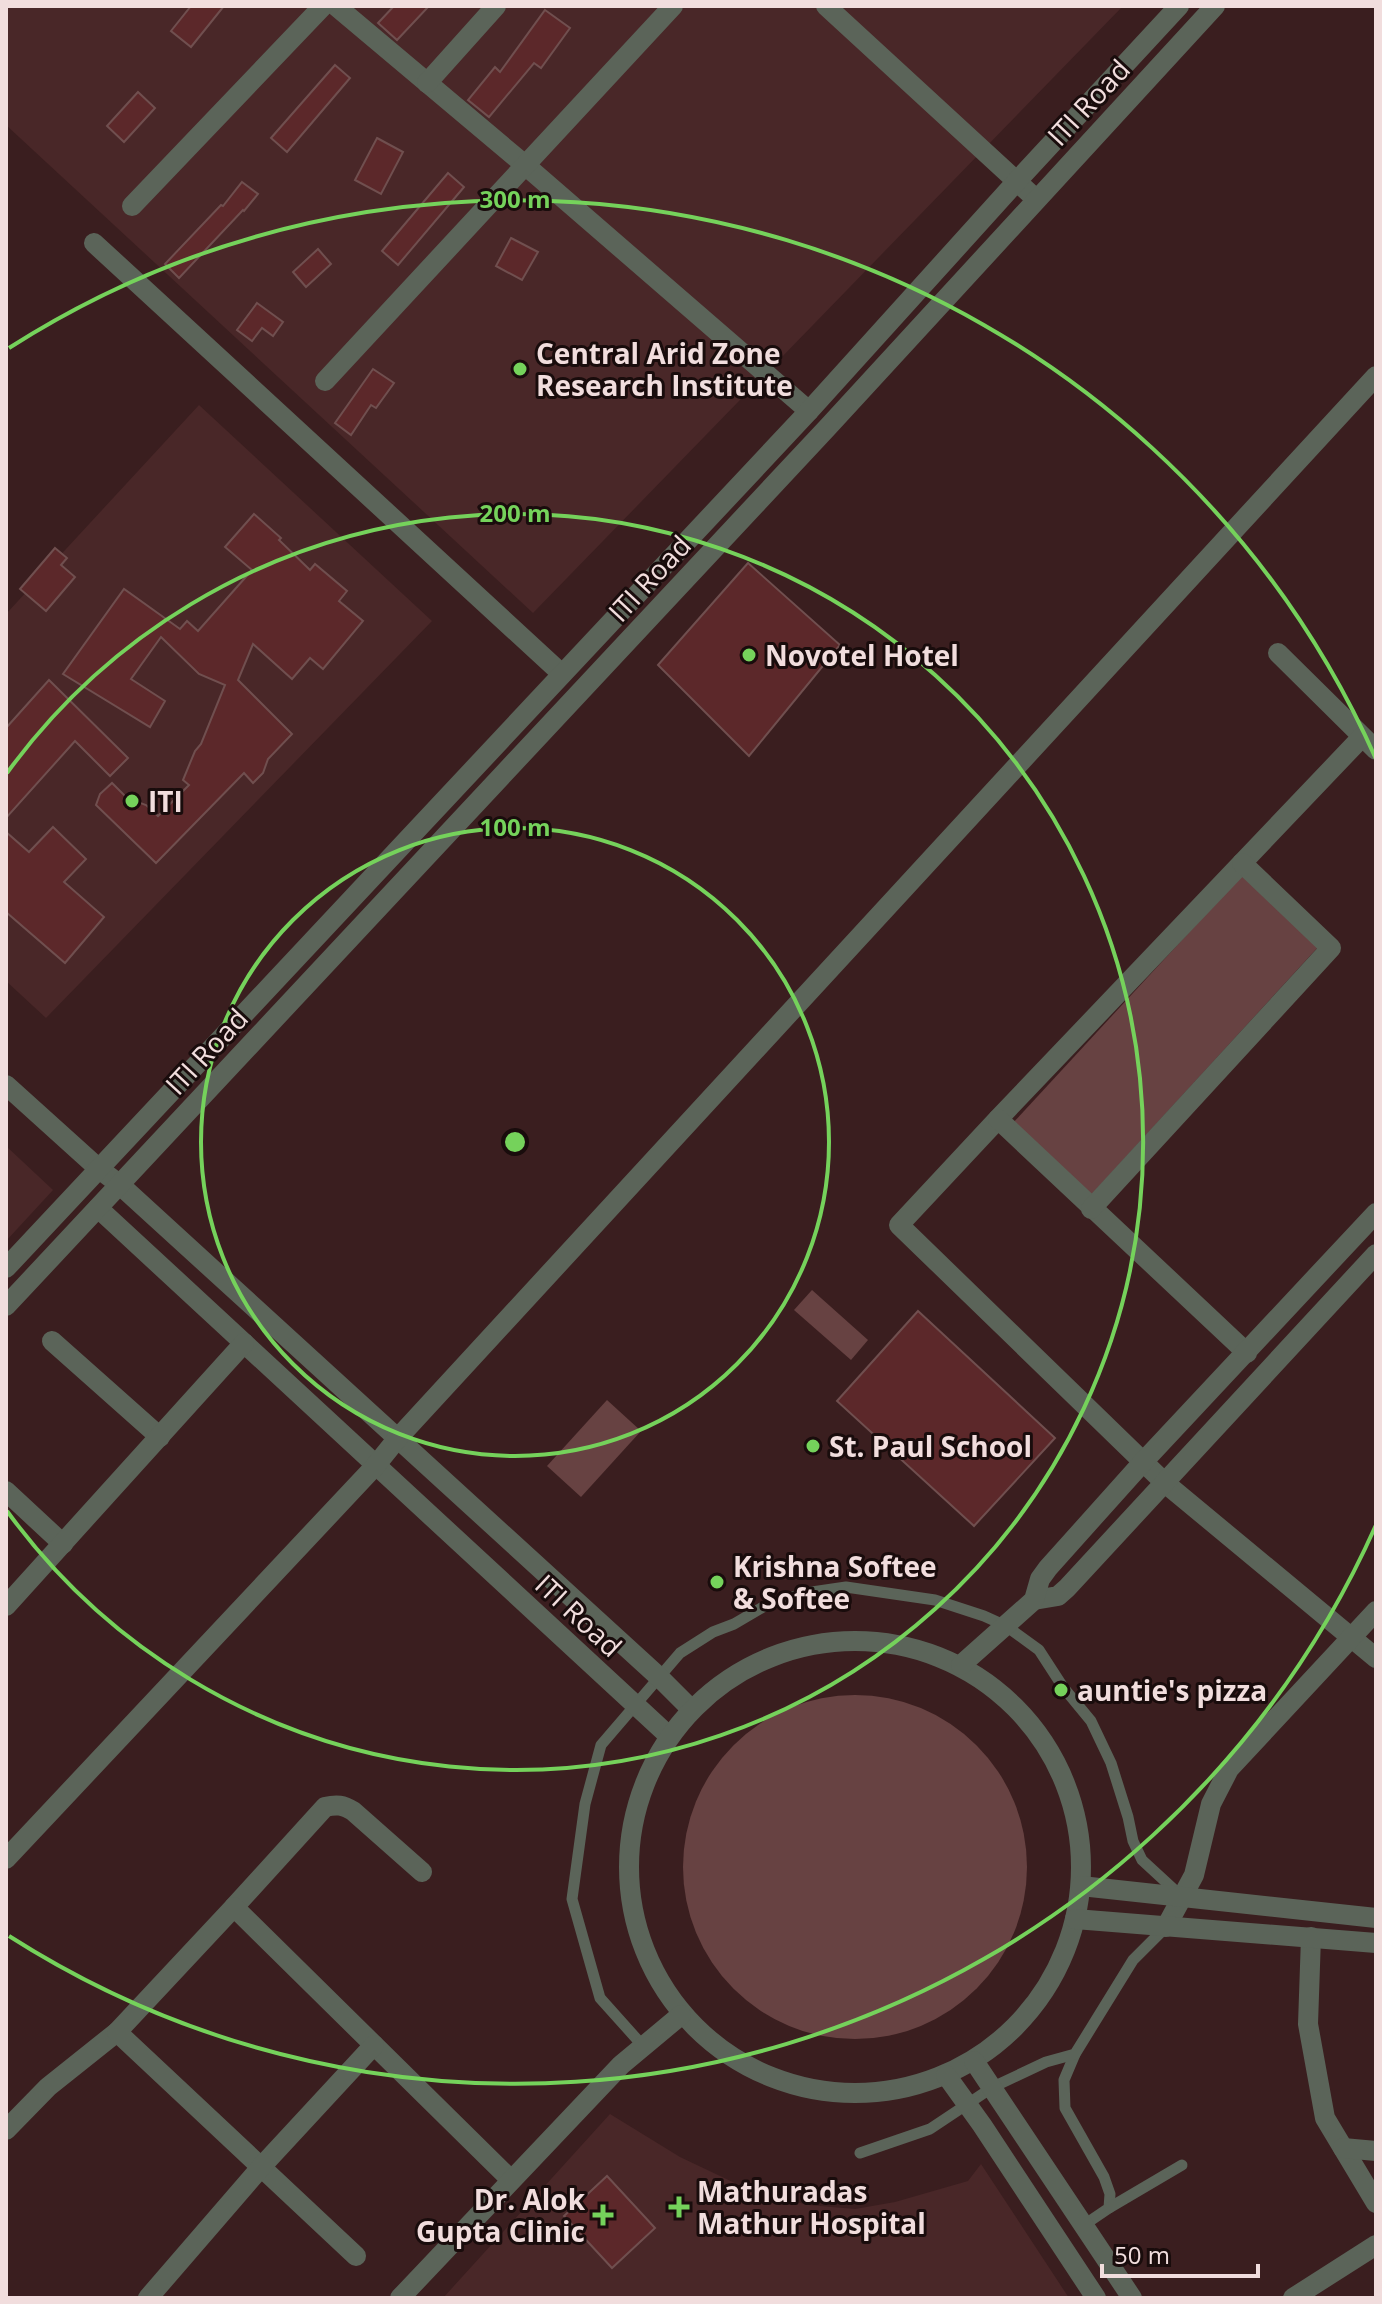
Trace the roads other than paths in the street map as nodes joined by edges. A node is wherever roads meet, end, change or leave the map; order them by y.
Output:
1 (323, 6) edge
2 (336, 6) edge
3 (496, 6) edge
4 (673, 6) edge
5 (826, 6) edge
6 (1179, 6) edge
7 (1215, 6) edge
8 (427, 83) junction
9 (525, 165) junction
10 (1017, 181) junction
11 (1036, 199) junction
12 (132, 206) dead end
13 (94, 243) dead end
14 (1376, 376) edge
15 (325, 381) dead end
16 (809, 411) junction
17 (1278, 653) dead end
18 (562, 674) junction
19 (1369, 744) edge
20 (1242, 863) junction
21 (6, 1085) edge
22 (998, 1119) junction
23 (98, 1168) junction
24 (119, 1184) junction
25 (98, 1208) junction
26 (1091, 1209) junction
27 (1376, 1213) edge
28 (1376, 1254) edge
29 (6, 1268) edge
30 (6, 1306) edge
31 (52, 1341) dead end
32 (244, 1343) junction
33 (1247, 1353) junction
34 (160, 1437) junction
35 (397, 1439) junction
36 (1143, 1462) junction
37 (376, 1465) junction
38 (1165, 1483) junction
39 (6, 1491) edge
40 (63, 1544) junction
41 (1034, 1600) junction
42 (6, 1606) edge
43 (1376, 1611) edge
44 (1006, 1626) junction
45 (1351, 1638) junction
46 (1376, 1658) edge
47 (961, 1665) junction
48 (659, 1677) junction
49 (636, 1706) junction
50 (691, 1709) junction
51 (669, 1736) junction
52 (6, 1859) edge
53 (422, 1872) dead end
54 (1081, 1886) junction
55 (1183, 1898) junction
56 (234, 1907) junction
57 (1376, 1918) edge
58 (1075, 1919) junction
59 (1166, 1927) junction
60 (1311, 1937) junction
61 (1376, 1943) edge
62 (681, 2015) junction
63 (117, 2032) junction
64 (374, 2045) junction
65 (643, 2046) junction
66 (1075, 2054) junction
67 (974, 2061) junction
68 (946, 2075) junction
69 (993, 2087) junction
70 (968, 2104) junction
71 (6, 2130) edge
72 (1343, 2148) junction
73 (1376, 2151) edge
74 (860, 2153) dead end
75 (1182, 2165) dead end
76 (262, 2166) junction
77 (511, 2180) junction
78 (1376, 2203) edge
79 (1109, 2208) junction
80 (1084, 2225) junction
81 (1376, 2245) edge
82 (356, 2256) dead end
83 (148, 2298) edge
84 (400, 2298) edge
85 (1096, 2298) edge
86 (1132, 2298) edge
87 (1293, 2298) edge

1 - 12 street
2 - 8 street
3 - 8 street
4 - 9 street
5 - 10 street
6 - 10 street, ITI Road
7 - 11 street, ITI Road
8 - 9 street
9 - 15 street
9 - 16 street
10 - 11 street
10 - 16 street, ITI Road
11 - 24 street, ITI Road
13 - 18 street
14 - 35 street
16 - 18 street, ITI Road
17 - 19 street
18 - 23 street, ITI Road
19 - 20 street
20 - 22 street
20 - 26 street
21 - 23 street
22 - 26 street
22 - 36 street
23 - 24 street
23 - 29 street, ITI Road
24 - 25 street, ITI Road
24 - 35 street, ITI Road
25 - 30 street, ITI Road
25 - 32 street, ITI Road
26 - 33 street
27 - 33 street
28 - 38 street
31 - 34 street
32 - 34 street
32 - 37 street, ITI Road
33 - 36 street
34 - 40 street
35 - 37 street
35 - 48 street, ITI Road
36 - 38 street
36 - 41 street
37 - 49 street, ITI Road
37 - 52 street
38 - 41 street
38 - 45 street
39 - 40 street
40 - 42 street
41 - 44 street
43 - 45 street
44 - 47 street
44 - 48 lane
44 - 55 lane
45 - 46 street
45 - 55 street
47 - 50 street
47 - 54 street
48 - 49 lane
48 - 50 street, ITI Road
49 - 51 street, ITI Road
49 - 65 lane
50 - 51 street
51 - 62 street
53 - 56 street
54 - 55 street
54 - 58 street
55 - 57 street
55 - 59 street
56 - 63 street
56 - 64 street
58 - 59 street
58 - 67 street
59 - 60 street
59 - 66 lane
60 - 61 street
60 - 72 street
62 - 65 street
62 - 68 street
63 - 71 street
63 - 76 street
64 - 76 street
64 - 77 street
65 - 77 street
66 - 69 lane
66 - 79 lane
67 - 68 street
67 - 69 street
68 - 70 street
69 - 70 lane
69 - 80 street
70 - 74 lane
70 - 85 street
72 - 73 street
72 - 78 street
75 - 79 lane
76 - 82 street
76 - 83 street
77 - 84 street
79 - 80 lane
80 - 86 street
81 - 87 street

